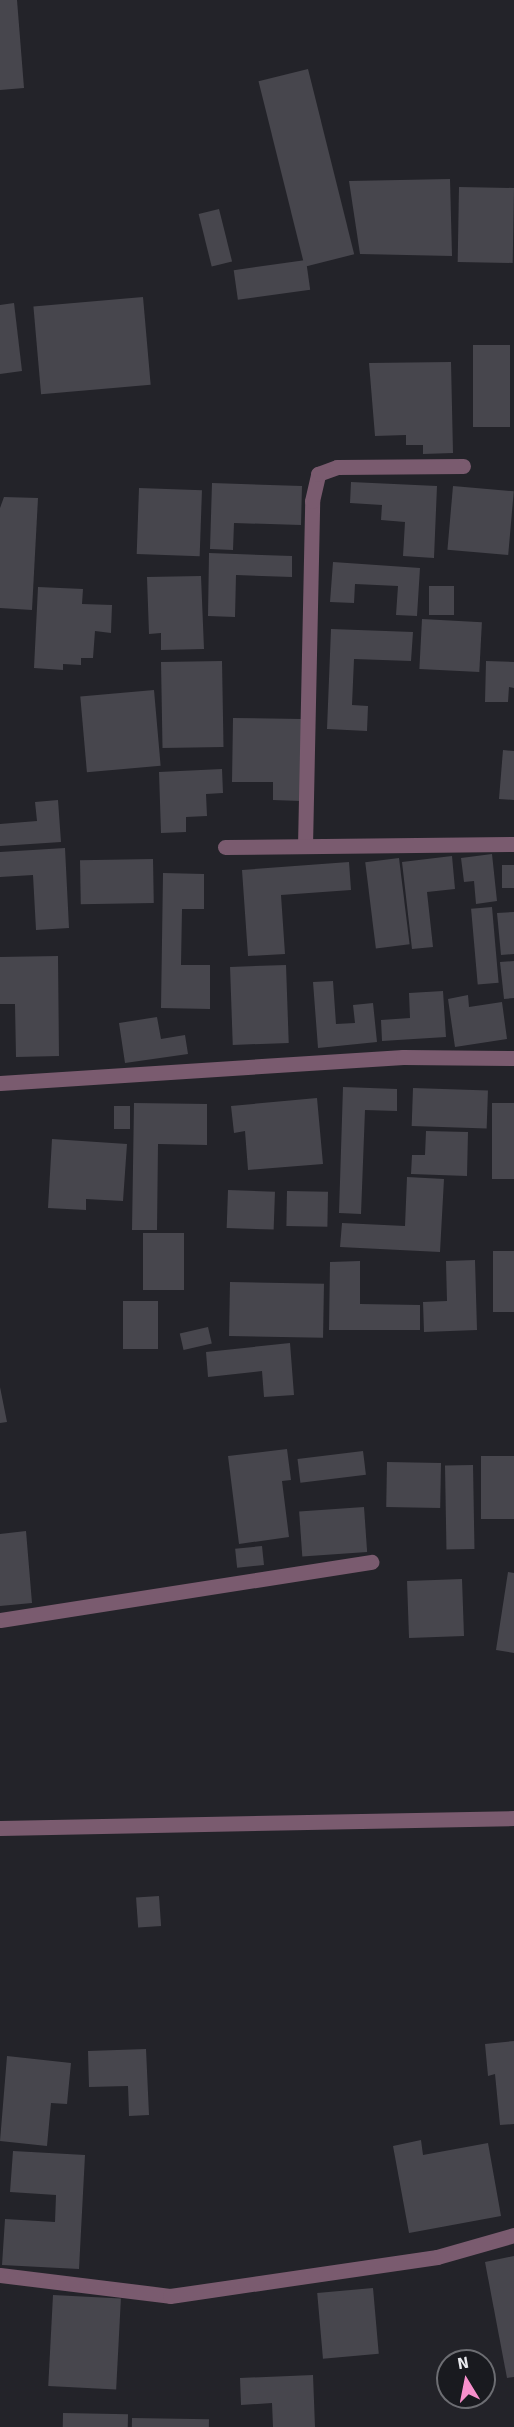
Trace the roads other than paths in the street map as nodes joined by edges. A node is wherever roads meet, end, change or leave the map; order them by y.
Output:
1 (463, 466) dead end
2 (514, 844) edge
3 (305, 846) junction
4 (225, 847) dead end
5 (514, 1058) edge
6 (0, 1083) edge
7 (371, 1562) dead end
8 (0, 1620) edge
9 (514, 1818) edge
10 (0, 1828) edge
11 (514, 2235) edge
12 (0, 2275) edge

1 - 3 street
2 - 3 street
3 - 4 street
5 - 6 street
7 - 8 street
9 - 10 street
11 - 12 street

